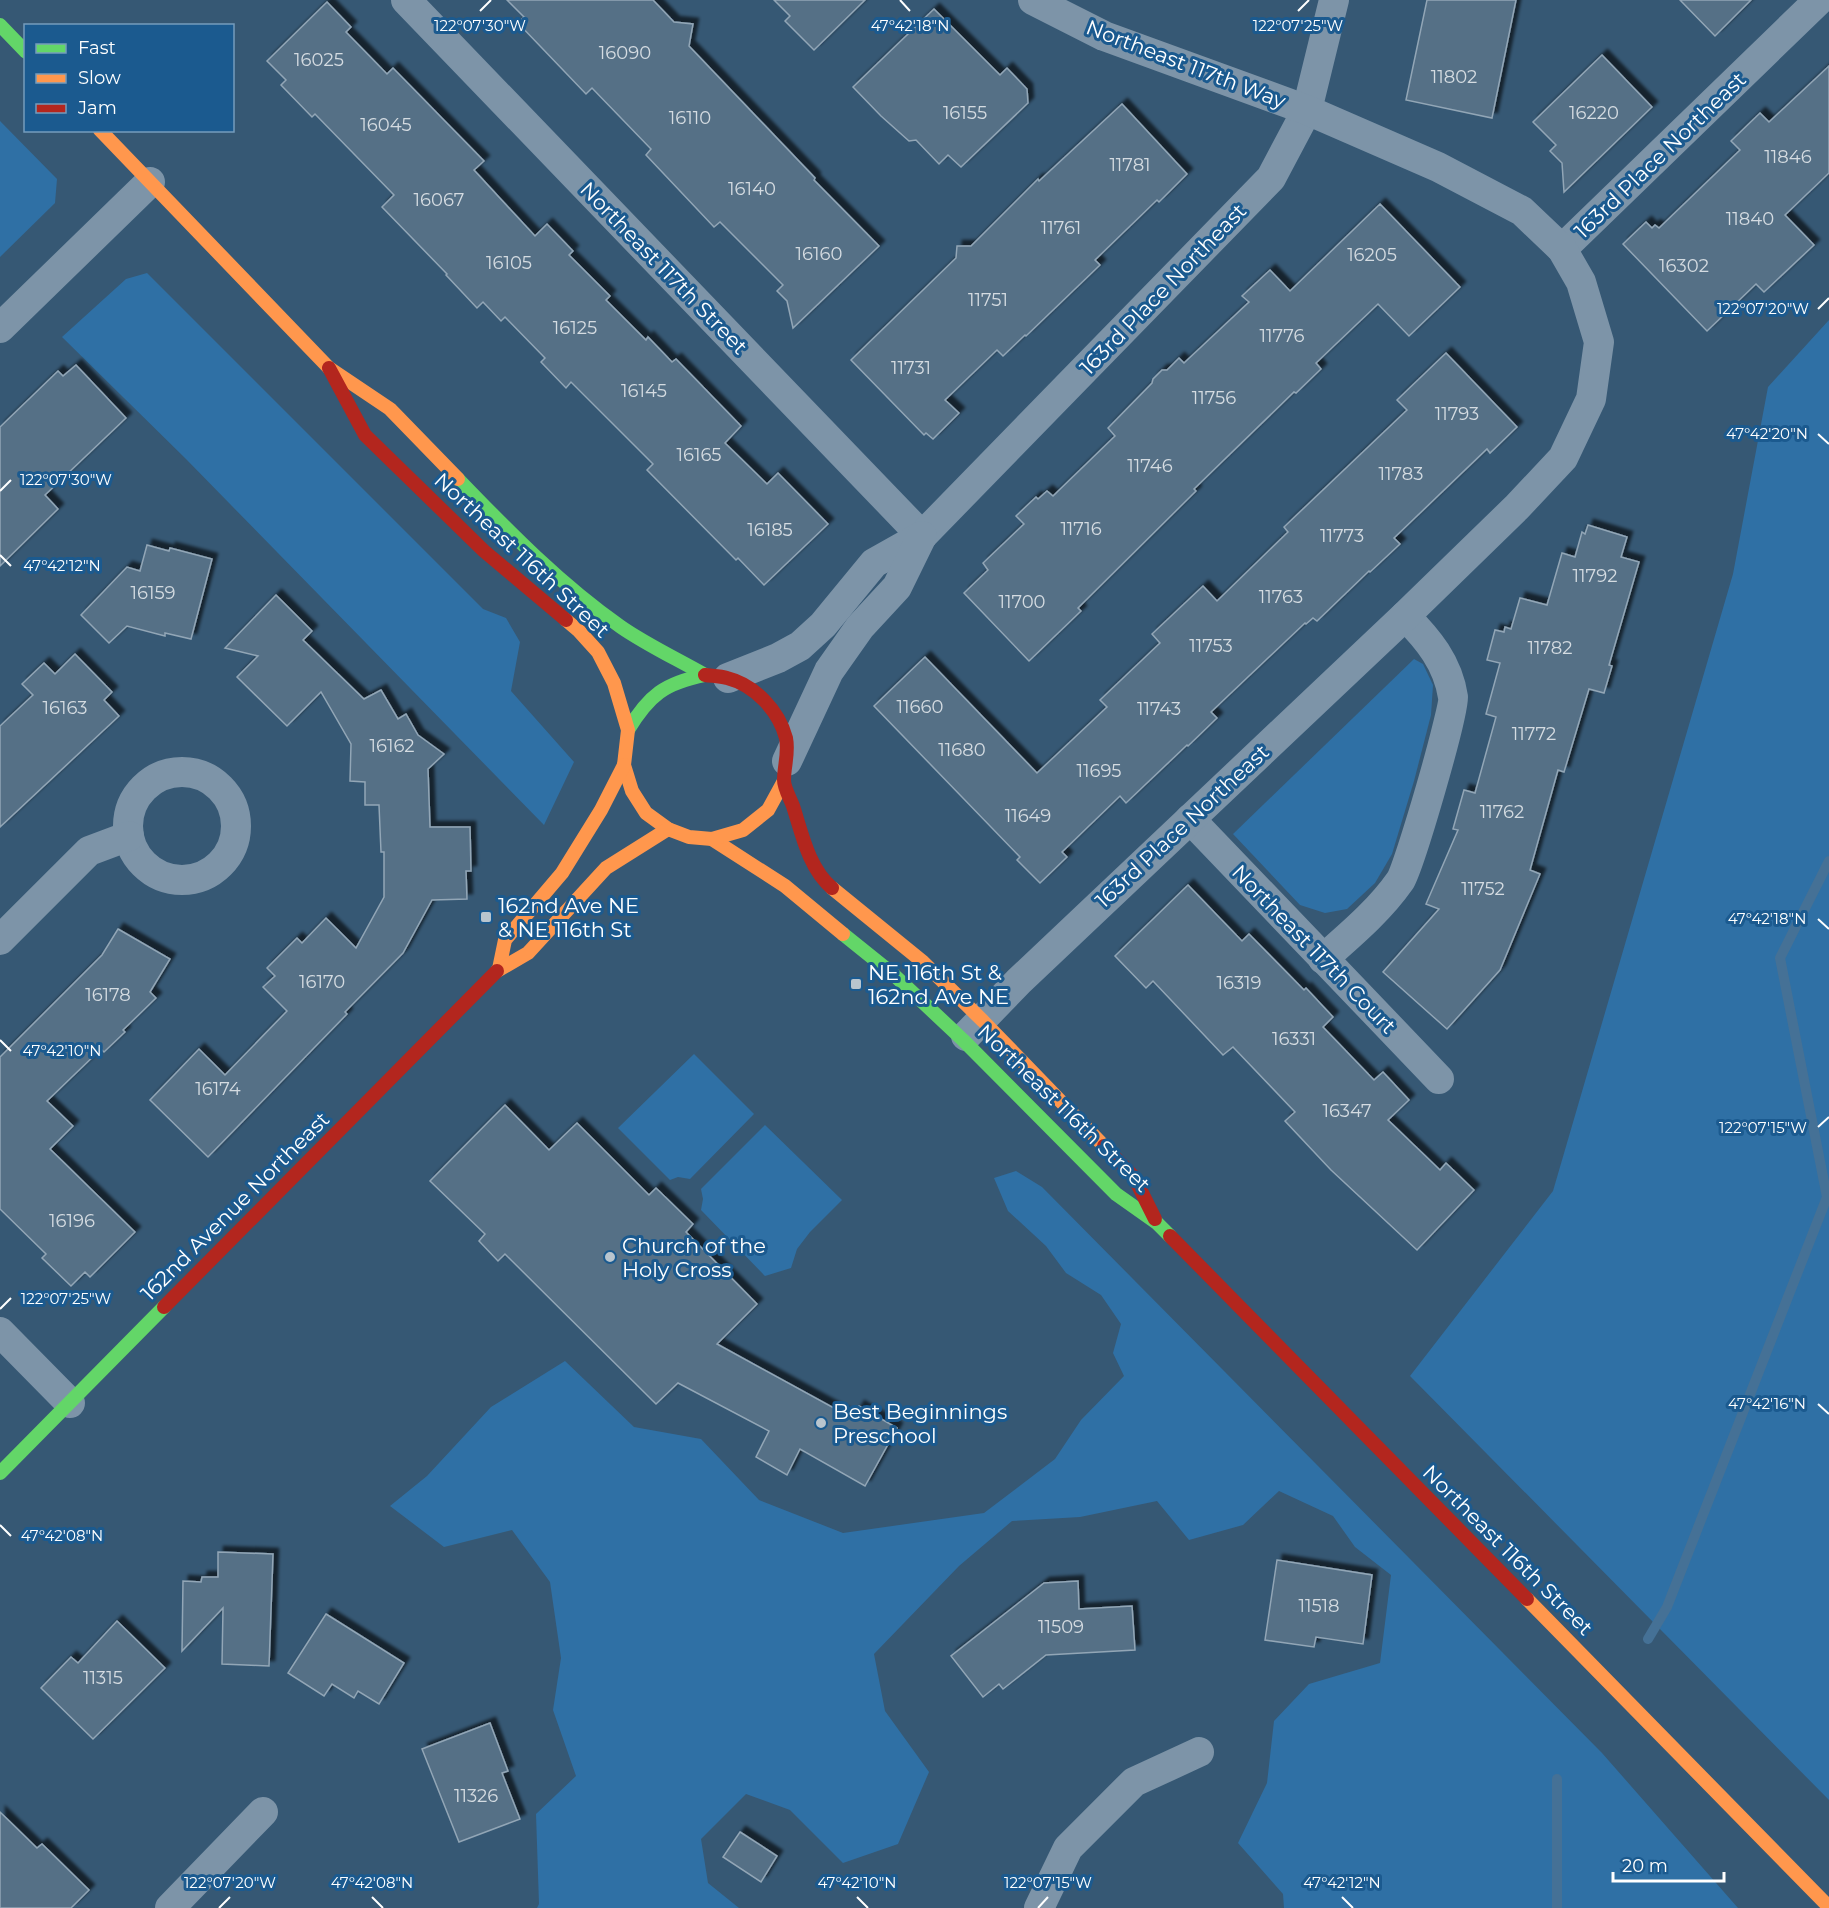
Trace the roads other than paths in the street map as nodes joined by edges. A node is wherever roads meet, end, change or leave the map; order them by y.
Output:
1 (406, 0) edge
2 (1033, 0) edge
3 (1334, 0) edge
4 (1819, 0) edge
5 (0, 26) edge
6 (24, 50) edge
7 (1307, 110) junction
8 (102, 132) edge
9 (150, 182) junction
10 (1562, 249) junction
11 (0, 328) edge
12 (329, 368) junction
13 (922, 536) junction
14 (1405, 616) junction
15 (716, 677) junction
16 (628, 730) junction
17 (624, 765) junction
18 (786, 771) junction
19 (1190, 819) junction
20 (668, 829) junction
21 (129, 836) dead end
22 (712, 839) junction
23 (0, 940) edge
24 (1323, 959) junction
25 (499, 969) junction
26 (973, 1030) junction
27 (1439, 1079) dead end
28 (1157, 1223) junction
29 (0, 1332) edge
30 (70, 1403) junction
31 (0, 1473) edge
32 (1199, 1752) dead end
33 (263, 1812) dead end
34 (1829, 1906) edge
35 (170, 1908) edge
36 (1039, 1908) edge

1 - 13 street, Northeast 117th Street
2 - 7 street, Northeast 117th Way
3 - 7 street, 163rd Place Northeast
4 - 10 street, 163rd Place Northeast
5 - 6 street
7 - 10 street, Northeast 117th Way
7 - 13 street, 163rd Place Northeast
8 - 9 street, Northeast 116th Street
9 - 11 street
9 - 12 street, Northeast 116th Street
10 - 14 street, 163rd Place Northeast
12 - 15 street, Northeast 116th Street
12 - 16 street, Northeast 116th Street
13 - 15 street, 163rd Place Northeast
13 - 18 street, 163rd Place Northeast
14 - 19 street, 163rd Place Northeast
14 - 24 street
15 - 16 street
15 - 18 street, Northeast 116th Street
16 - 17 street, Northeast 116th Street
17 - 20 street, Northeast 116th Street
17 - 25 street
18 - 22 street
18 - 26 street, Northeast 116th Street
19 - 24 street, Northeast 117th Court
19 - 26 street, 163rd Place Northeast
20 - 22 street, Northeast 116th Street
20 - 25 street, 162nd Avenue Northeast
21 - 23 street
22 - 26 street, Northeast 116th Street
24 - 27 street, Northeast 117th Court
25 - 30 street, 162nd Avenue Northeast
26 - 28 street, Northeast 116th Street
26 - 28 street, Northeast 116th Street
28 - 34 street, Northeast 116th Street
29 - 30 street
30 - 31 street, 162nd Avenue Northeast
32 - 36 street
33 - 35 street

